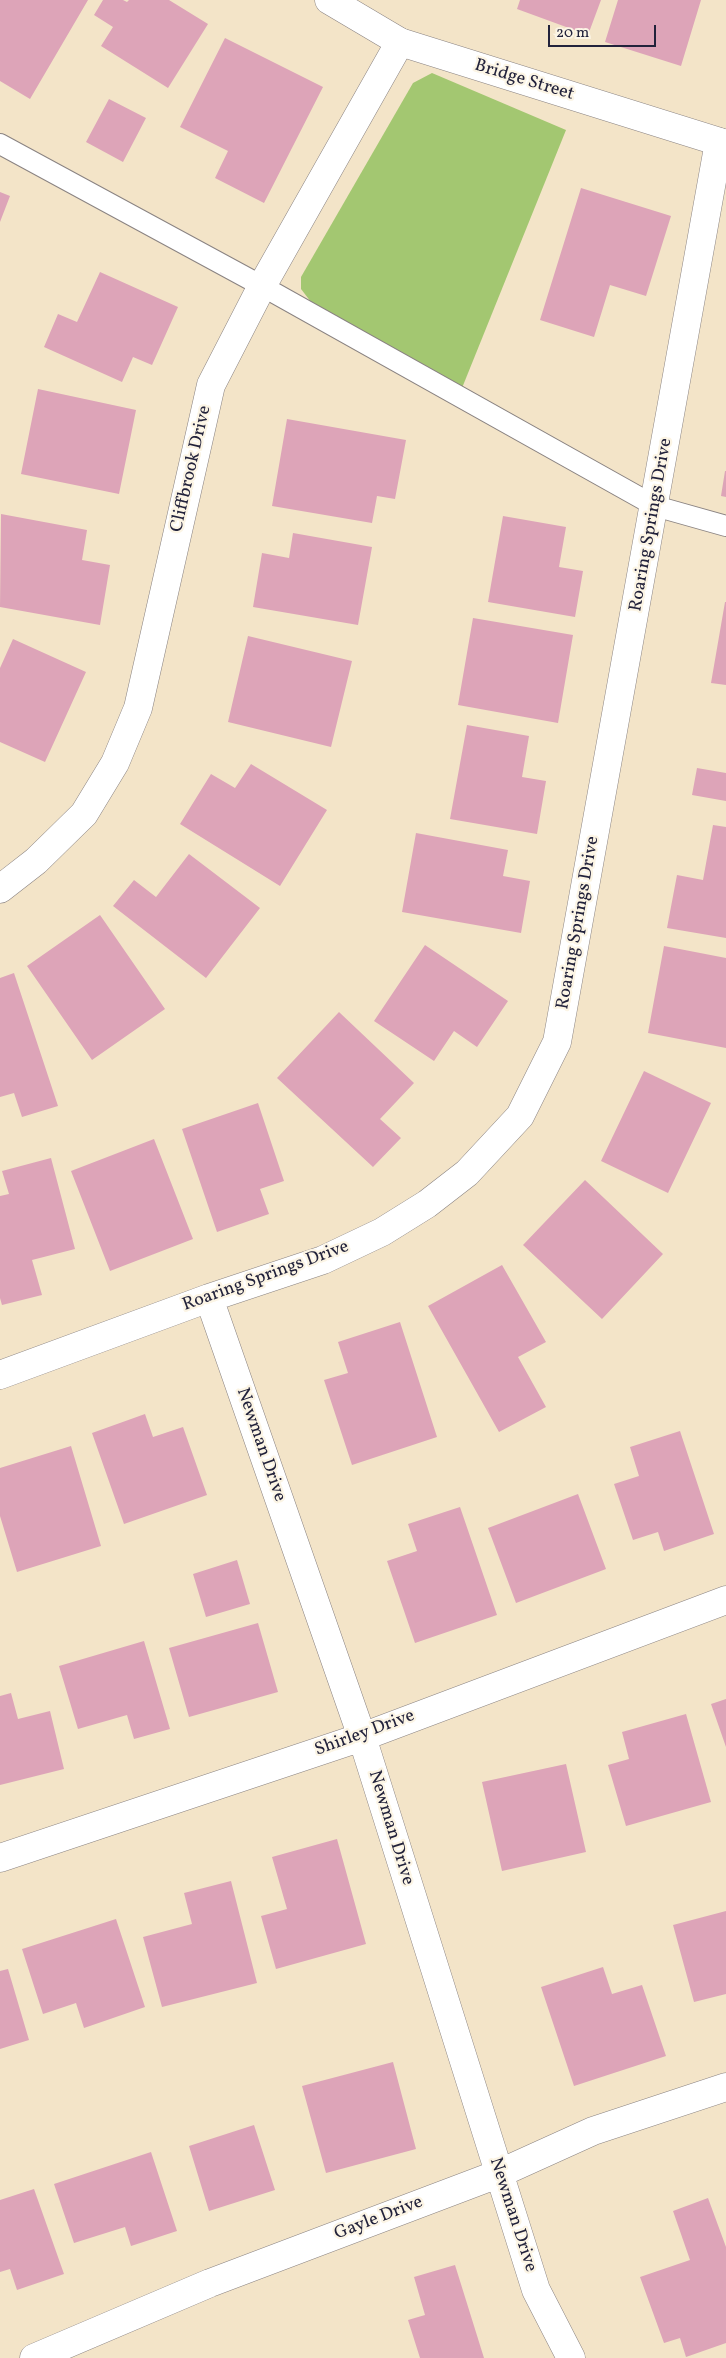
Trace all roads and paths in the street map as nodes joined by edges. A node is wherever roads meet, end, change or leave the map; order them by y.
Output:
1 (329, 0) edge
2 (400, 42) junction
3 (723, 143) edge
4 (0, 144) edge
5 (262, 286) junction
6 (655, 506) junction
7 (726, 526) edge
8 (0, 889) edge
9 (208, 1298) junction
10 (0, 1374) edge
11 (726, 1600) edge
12 (362, 1737) junction
13 (0, 1858) edge
14 (726, 2086) edge
15 (498, 2174) junction
16 (34, 2358) edge
17 (571, 2358) edge

1 - 2 street, Bridge Street
2 - 3 street, Bridge Street
2 - 5 street, Cliffbrook Drive
3 - 6 street, Roaring Springs Drive
4 - 5 lane
5 - 6 lane
5 - 8 street, Cliffbrook Drive
6 - 7 lane
6 - 9 street, Roaring Springs Drive
9 - 10 street, Roaring Springs Drive
9 - 12 street, Newman Drive
11 - 12 street, Shirley Drive
12 - 13 street, Shirley Drive
12 - 15 street, Newman Drive
14 - 15 street, Gayle Drive
15 - 16 street, Gayle Drive
15 - 17 street, Newman Drive

